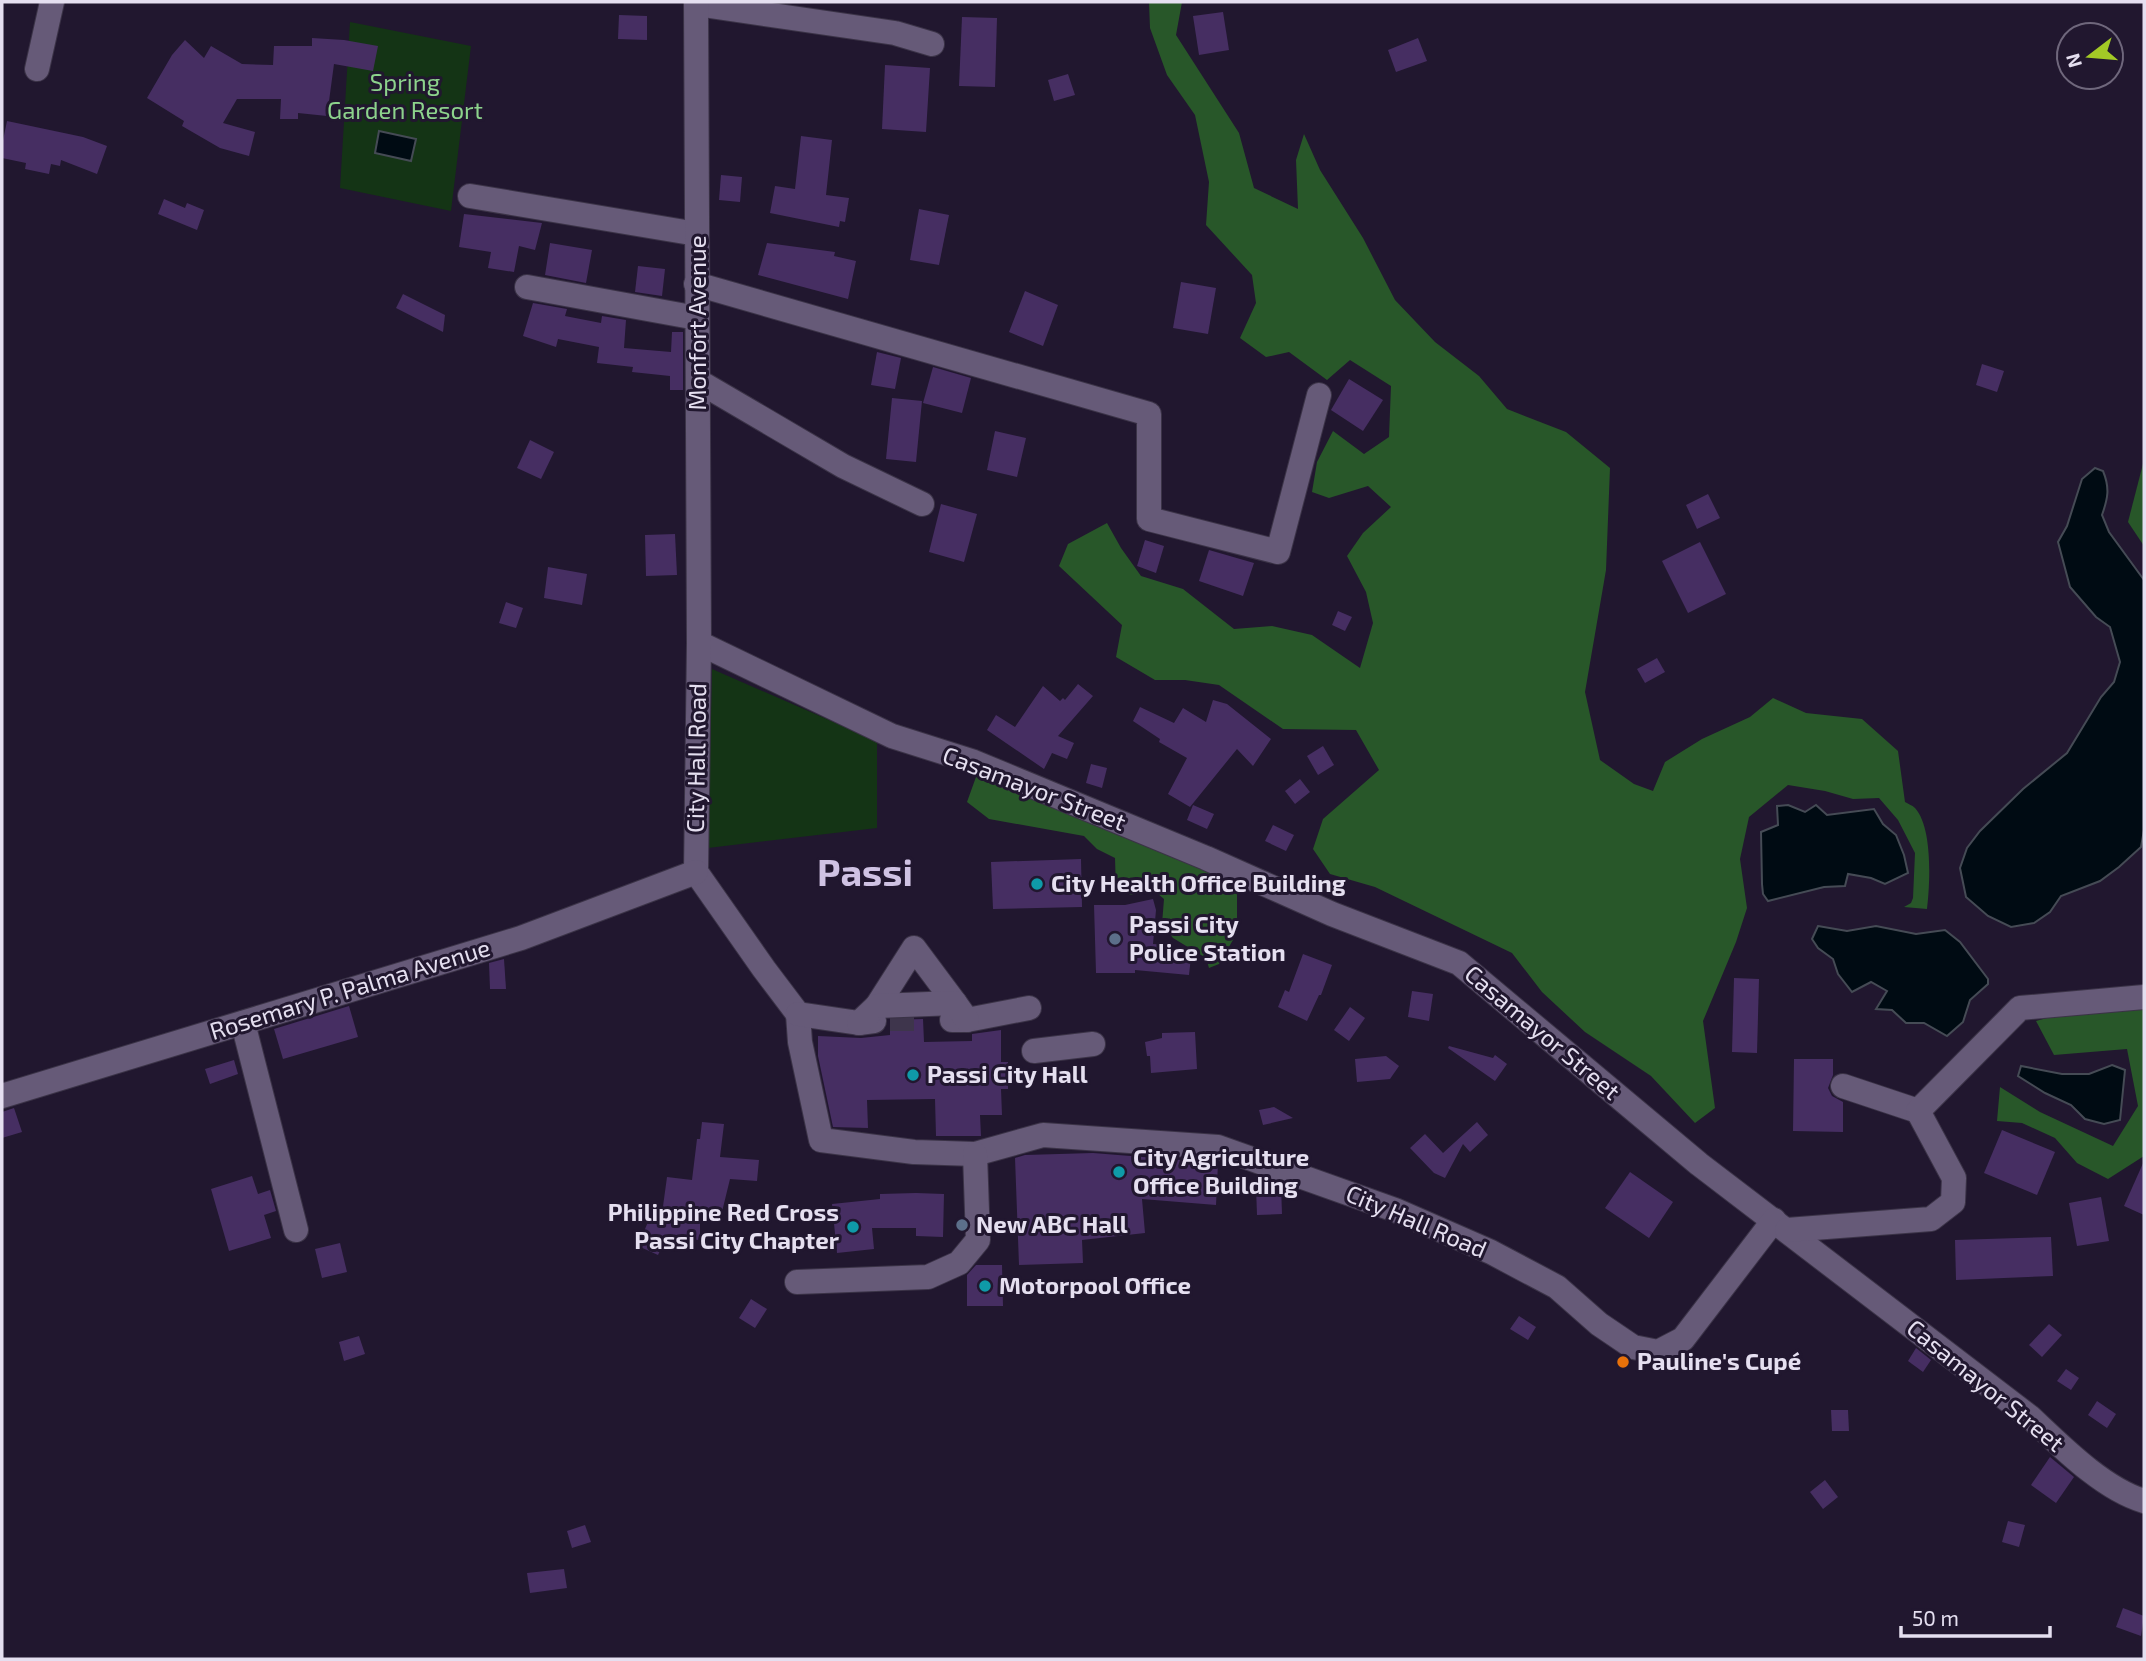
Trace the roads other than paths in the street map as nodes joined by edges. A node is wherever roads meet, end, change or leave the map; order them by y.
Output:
1 (52, 2) edge
2 (696, 3) edge
3 (932, 44) dead end
4 (37, 69) dead end
5 (470, 196) dead end
6 (697, 234) junction
7 (696, 284) junction
8 (527, 287) dead end
9 (697, 318) junction
10 (698, 381) junction
11 (1319, 395) dead end
12 (922, 504) dead end
13 (699, 643) junction
14 (696, 872) junction
15 (2144, 997) edge
16 (1029, 1008) dead end
17 (961, 1012) junction
18 (884, 1013) junction
19 (798, 1014) junction
20 (923, 1019) tunnel mouth
21 (243, 1023) junction
22 (1093, 1044) dead end
23 (1034, 1051) dead end
24 (1843, 1086) dead end
25 (2, 1096) edge
26 (1918, 1111) junction
27 (975, 1154) junction
28 (1781, 1225) junction
29 (296, 1230) dead end
30 (797, 1282) dead end
31 (2144, 1501) edge

1 - 4 street
2 - 3 street
2 - 6 street, Monfort Avenue
5 - 6 street
6 - 7 street, Monfort Avenue
7 - 9 street, Monfort Avenue
7 - 11 street
8 - 9 street
9 - 10 street, Monfort Avenue
10 - 12 street
10 - 13 street, Monfort Avenue
13 - 14 street, City Hall Road
13 - 28 street, Casamayor Street
14 - 19 street
14 - 21 street, Rosemary P. Palma Avenue
15 - 26 street
16 - 17 street
17 - 18 street
17 - 18 street
17 - 20 street
18 - 19 street
19 - 27 street, City Hall Road
21 - 25 street, Rosemary P. Palma Avenue
21 - 29 street
22 - 23 street
24 - 26 street
26 - 28 street
27 - 28 street, City Hall Road
27 - 30 street
28 - 31 street, Casamayor Street

